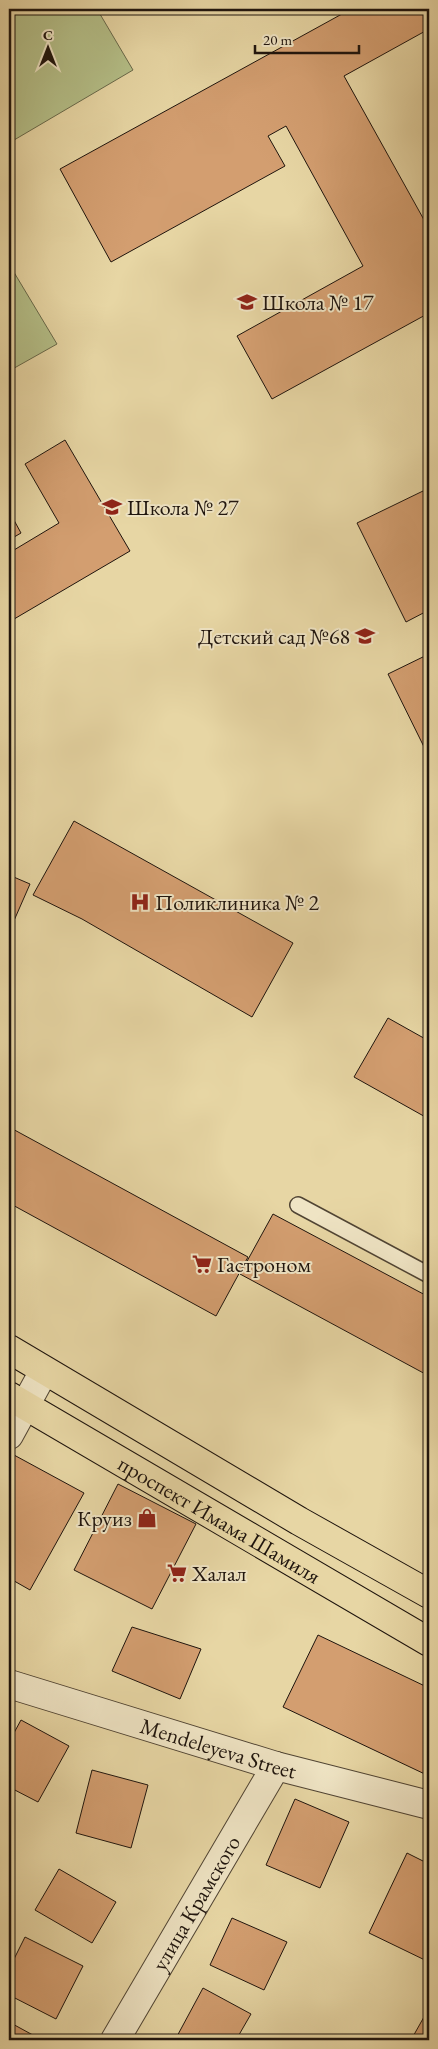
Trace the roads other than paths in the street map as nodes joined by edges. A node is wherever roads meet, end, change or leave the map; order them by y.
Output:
1 (298, 1206) dead end
2 (429, 1275) edge
3 (9, 1350) edge
4 (44, 1371) junction
5 (17, 1401) edge
6 (9, 1435) edge
7 (429, 1594) edge
8 (429, 1642) edge
9 (9, 1684) edge
10 (276, 1766) junction
11 (429, 1805) edge
12 (115, 2040) edge

1 - 2 lane
3 - 4 main road, проспект Имама Шамиля
4 - 5 street
4 - 7 main road, проспект Имама Шамиля
5 - 6 street
5 - 8 main road, проспект Имама Шамиля
9 - 10 street, Mendeleyeva Street
10 - 11 street, Mendeleyeva Street
10 - 12 street, улица Крамского

